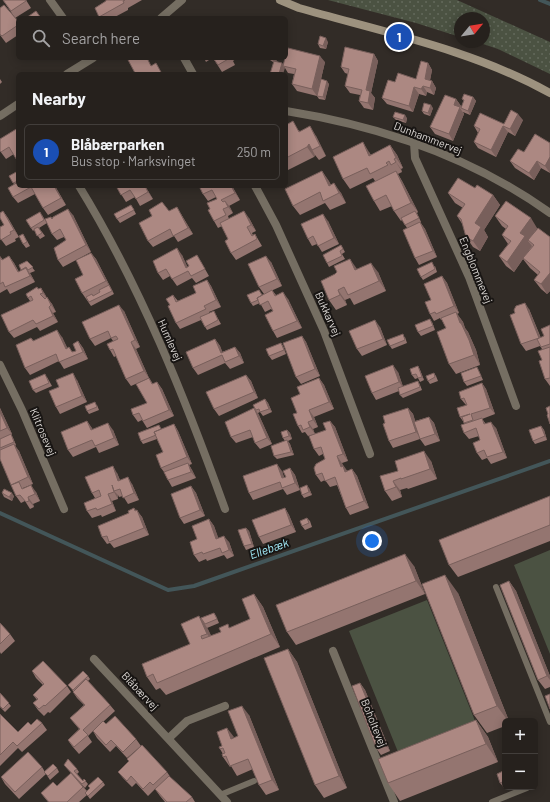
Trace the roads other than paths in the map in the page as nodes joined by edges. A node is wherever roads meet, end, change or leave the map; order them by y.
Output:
1 (50, 0) edge
2 (182, 0) edge
3 (280, 0) edge
4 (62, 16) edge
5 (163, 16) edge
6 (88, 60) edge
7 (185, 60) edge
8 (70, 72) edge
9 (192, 72) edge
10 (550, 93) edge
11 (16, 105) edge
12 (288, 111) edge
13 (0, 116) edge
14 (414, 143) junction
15 (81, 188) edge
16 (256, 188) edge
17 (550, 214) edge
18 (0, 365) edge
19 (516, 406) dead end
20 (370, 454) dead end
21 (64, 509) dead end
22 (225, 509) dead end
23 (496, 587) dead end
24 (333, 651) dead end
25 (94, 659) dead end
26 (225, 706) dead end
27 (550, 722) edge
28 (169, 738) junction
29 (254, 780) edge
30 (522, 790) edge
31 (220, 795) junction
32 (227, 802) edge
33 (394, 802) edge
34 (492, 802) edge

1 - 4 street
2 - 5 street
3 - 10 street
6 - 8 street
7 - 9 street
11 - 13 street
12 - 14 street, Dunhammervej
14 - 17 street, Dunhammervej
14 - 19 street, Engblommevej
15 - 22 street, Humlevej
16 - 20 street, Bukkarvej
18 - 21 street, Klitrosevej
23 - 27 lane
24 - 33 street, Boholtevej
25 - 28 street, Blåbærvej
26 - 28 street
28 - 31 street, Blåbærvej
29 - 31 lane
30 - 34 lane
31 - 32 street, Blåbærvej

